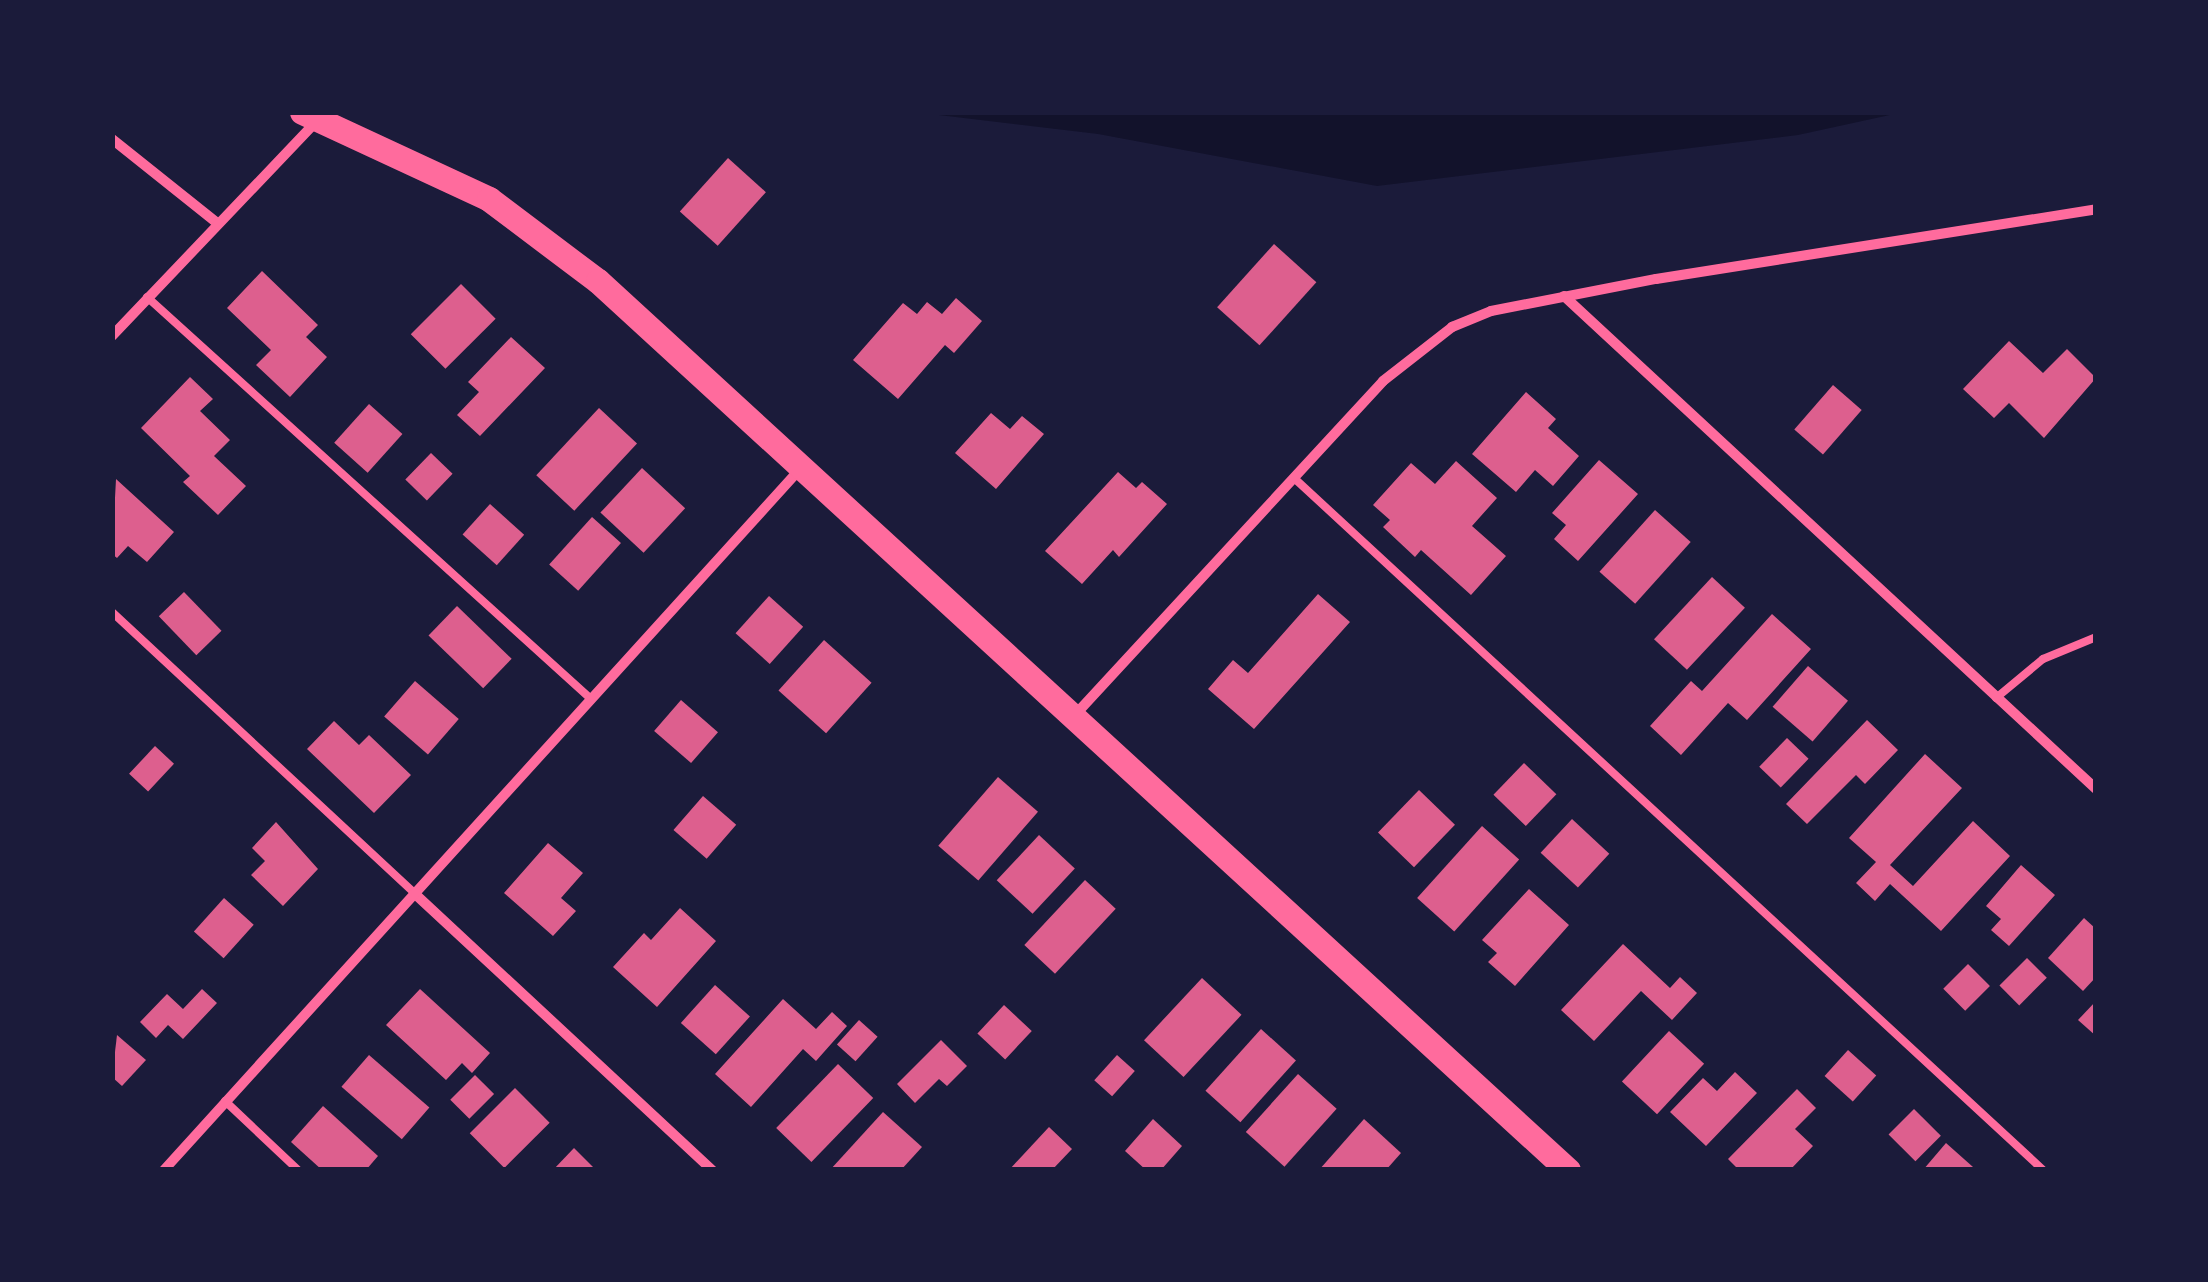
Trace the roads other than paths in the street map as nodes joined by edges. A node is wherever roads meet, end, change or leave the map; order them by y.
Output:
1 (310, 116) edge
2 (112, 139) edge
3 (2096, 209) edge
4 (216, 222) junction
5 (1564, 296) junction
6 (148, 297) junction
7 (112, 336) edge
8 (803, 465) junction
9 (1294, 478) junction
10 (112, 612) edge
11 (2096, 637) edge
12 (592, 698) junction
13 (1996, 698) junction
14 (1074, 716) junction
15 (2096, 789) edge
16 (414, 894) junction
17 (226, 1102) junction
18 (164, 1170) edge
19 (298, 1170) edge
20 (712, 1170) edge
21 (1568, 1170) edge
22 (2043, 1170) edge

1 - 4 street
1 - 8 main road
2 - 4 street
3 - 5 street
4 - 6 street
5 - 9 street
5 - 13 street
6 - 7 street
6 - 12 lane
8 - 12 street
8 - 14 main road
9 - 14 street
9 - 22 lane
10 - 16 lane
11 - 13 lane
12 - 16 street
13 - 15 street
14 - 21 main road
16 - 17 street
16 - 20 street
17 - 18 street
17 - 19 lane

